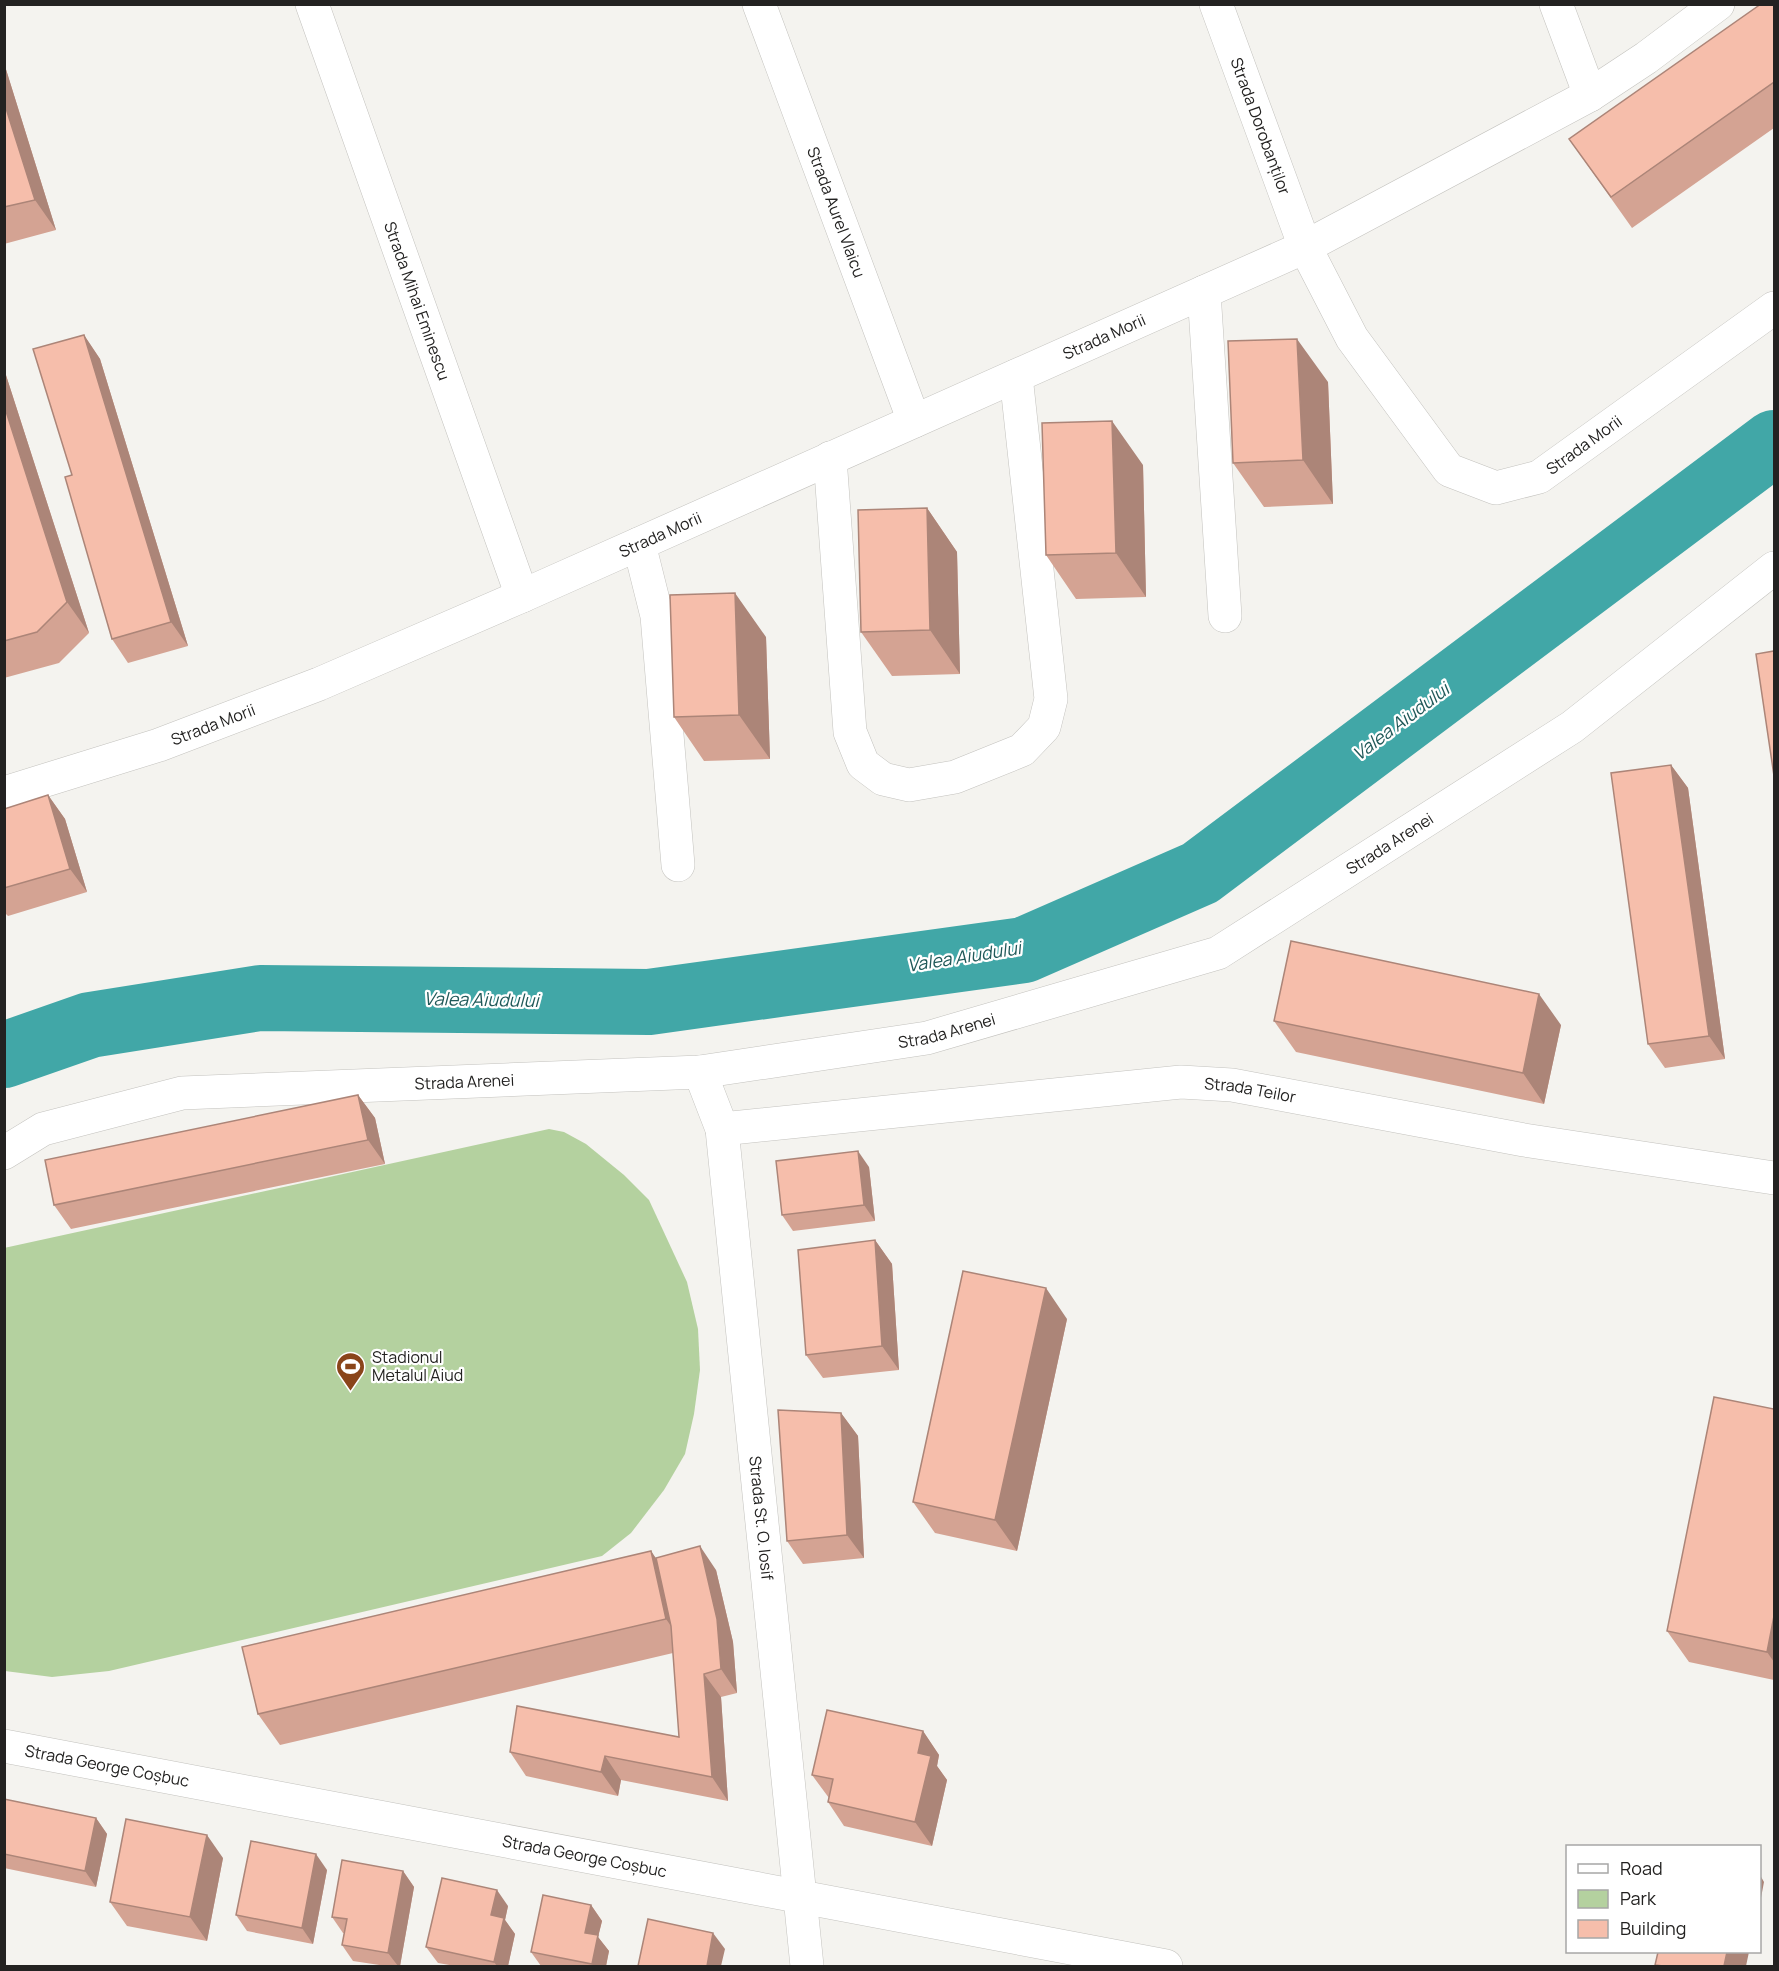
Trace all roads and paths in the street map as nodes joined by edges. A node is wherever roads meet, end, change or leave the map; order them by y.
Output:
1 (312, 4) edge
2 (759, 4) edge
3 (1216, 4) edge
4 (1556, 4) edge
5 (1718, 4) edge
6 (1590, 94) junction
7 (1305, 247) junction
8 (1204, 292) junction
9 (1774, 308) edge
10 (1016, 376) junction
11 (914, 421) junction
12 (830, 458) junction
13 (639, 544) junction
14 (1774, 568) edge
15 (522, 596) junction
16 (1225, 616) dead end
17 (4, 793) edge
18 (678, 865) dead end
19 (700, 1072) junction
20 (722, 1129) junction
21 (4, 1153) edge
22 (1774, 1178) edge
23 (4, 1746) edge
24 (801, 1897) junction
25 (807, 1966) edge
26 (1166, 1966) edge

1 - 15 street, Strada Mihai Eminescu
2 - 11 street, Strada Aurel Vlaicu
3 - 7 street, Strada Dorobanților
4 - 6 street
5 - 6 street, Strada Morii
6 - 7 street, Strada Morii
7 - 8 street, Strada Morii
7 - 9 street, Strada Morii
8 - 10 street, Strada Morii
8 - 16 street
10 - 11 street, Strada Morii
10 - 12 street
11 - 12 street, Strada Morii
12 - 13 street, Strada Morii
13 - 15 street, Strada Morii
13 - 18 street
14 - 19 street, Strada Arenei
15 - 17 street, Strada Morii
19 - 20 street, Strada St. O. Iosif
19 - 21 street, Strada Arenei
20 - 22 street, Strada Teilor
20 - 24 street, Strada St. O. Iosif
23 - 24 street, Strada George Coșbuc
24 - 25 street, Strada St. O. Iosif
24 - 26 street, Strada George Coșbuc

